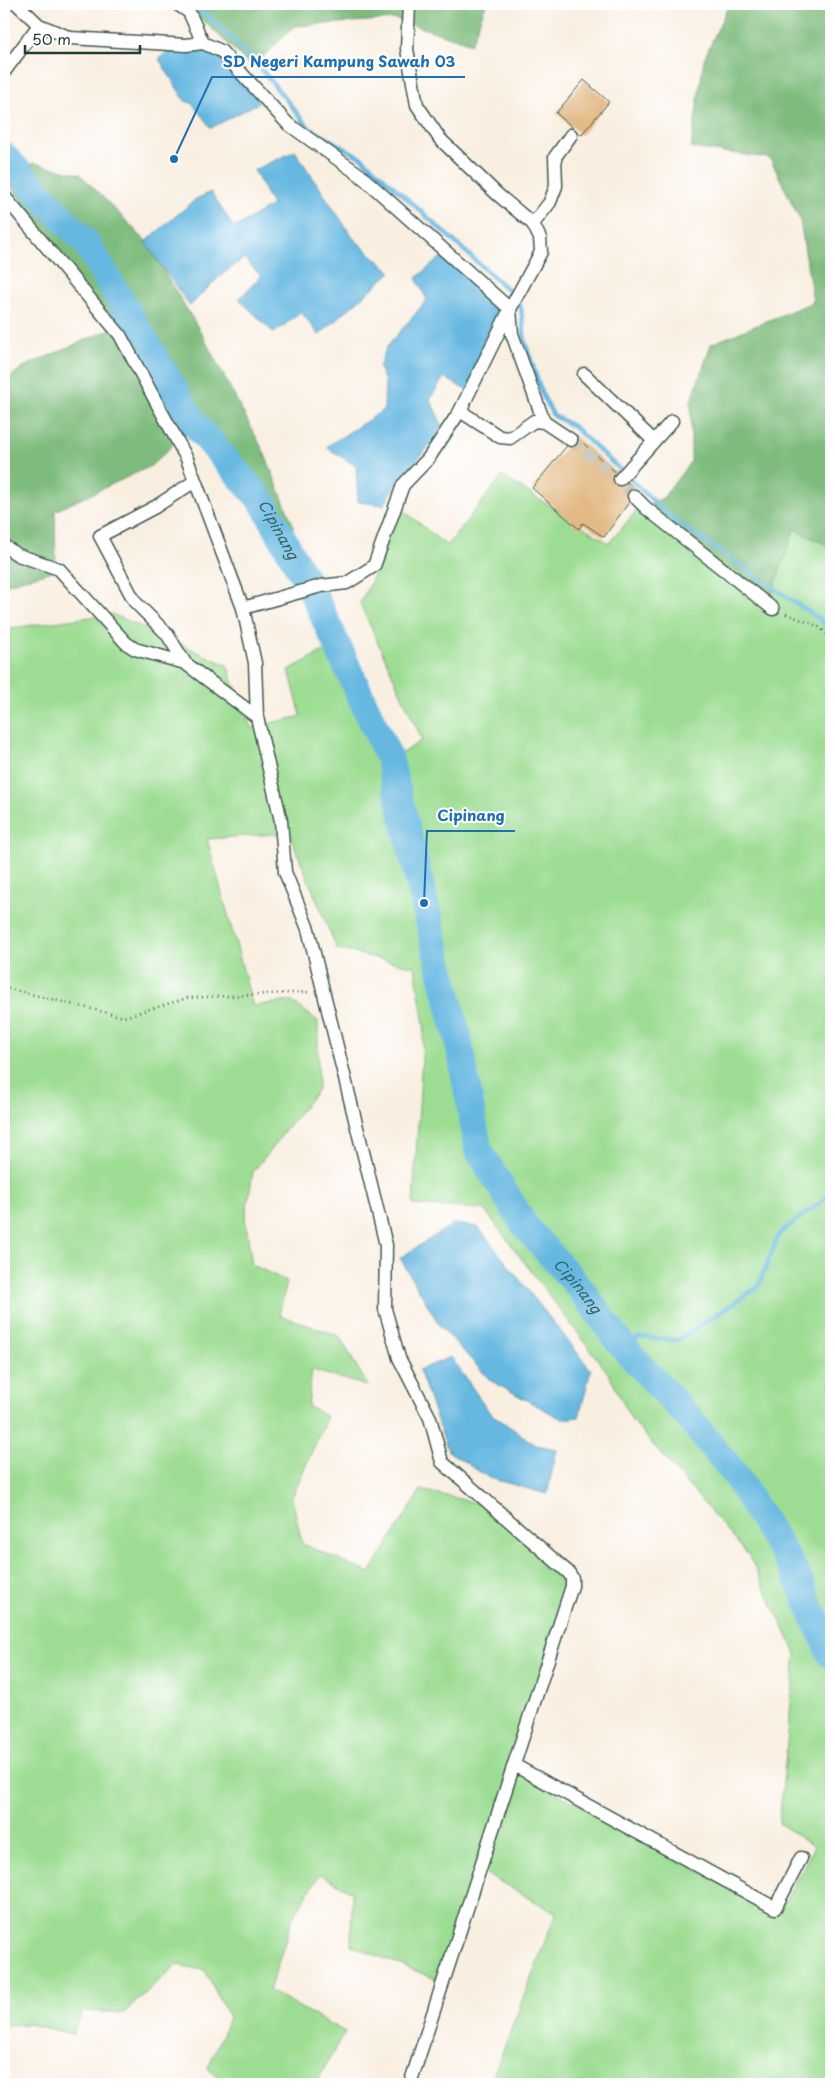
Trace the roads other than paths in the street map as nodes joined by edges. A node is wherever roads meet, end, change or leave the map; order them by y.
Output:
1 (17, 4) edge
2 (177, 4) edge
3 (409, 4) edge
4 (39, 25) junction
5 (203, 43) junction
6 (4, 72) edge
7 (571, 135) dead end
8 (4, 196) edge
9 (533, 224) junction
10 (515, 301) junction
11 (584, 374) dead end
12 (460, 411) junction
13 (672, 421) dead end
14 (544, 422) junction
15 (571, 440) tunnel mouth
16 (654, 441) junction
17 (620, 479) dead end
18 (195, 481) junction
19 (634, 496) tunnel mouth
20 (4, 546) edge
21 (243, 608) junction
22 (773, 609) road end
23 (185, 663) junction
24 (257, 717) junction
25 (514, 1764) junction
26 (801, 1858) dead end
27 (410, 2084) edge

1 - 4 street
2 - 5 street
3 - 9 street
4 - 5 street
4 - 6 street
5 - 10 street
7 - 9 street
8 - 18 street
9 - 10 street
10 - 12 street
10 - 14 street
11 - 16 street
12 - 14 street
12 - 21 street
13 - 16 street
14 - 15 street
16 - 17 street
18 - 21 street
18 - 23 street
19 - 22 street
20 - 23 street
21 - 24 street
23 - 24 street
24 - 25 street
25 - 26 street
25 - 27 street

